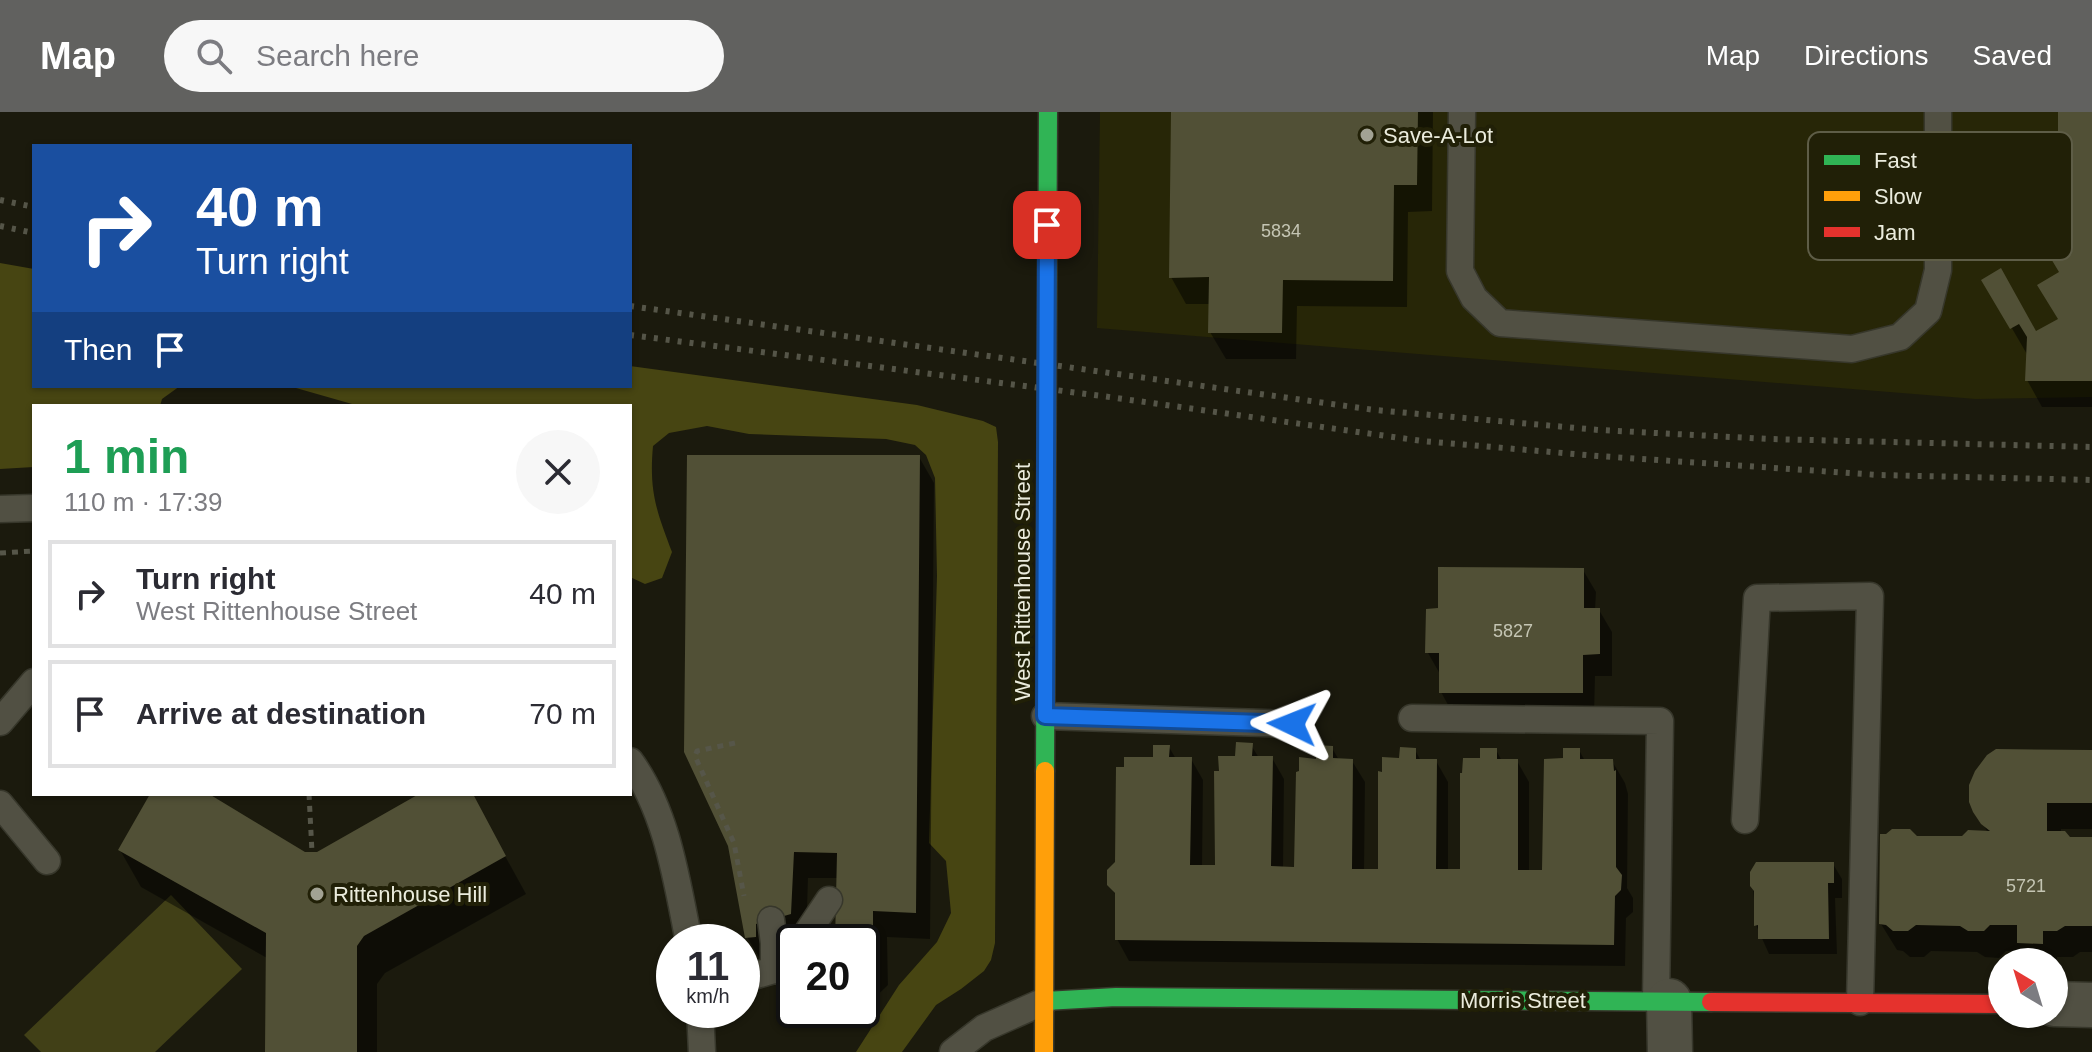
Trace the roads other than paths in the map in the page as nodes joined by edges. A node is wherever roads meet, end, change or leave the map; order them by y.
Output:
1 (1048, 112) edge
2 (1462, 112) edge
3 (1938, 260) edge
4 (32, 508) edge
5 (0, 509) edge
6 (32, 684) edge
7 (1045, 716) junction
8 (1412, 718) dead end
9 (0, 722) edge
10 (1292, 724) dead end
11 (632, 765) edge
12 (0, 804) edge
13 (1745, 820) dead end
14 (47, 861) dead end
15 (829, 900) dead end
16 (771, 920) dead end
17 (685, 924) edge
18 (813, 924) edge
19 (776, 949) edge
20 (1045, 1001) junction
21 (1663, 1001) junction
22 (1860, 1002) junction
23 (1988, 1004) edge
24 (2068, 1004) edge
25 (2092, 1005) edge
26 (701, 1028) edge
27 (702, 1052) edge
28 (953, 1052) edge
29 (1044, 1052) edge
30 (1670, 1052) edge

1 - 7 street, West Rittenhouse Street
2 - 3 lane
4 - 5 lane
6 - 9 lane
7 - 10 lane
7 - 20 street, West Rittenhouse Street
8 - 21 lane
11 - 17 lane
12 - 14 lane
13 - 22 lane
15 - 18 lane
16 - 19 lane
20 - 21 street, Morris Street
20 - 28 lane
20 - 29 street, West Rittenhouse Street
21 - 22 street, Morris Street
21 - 30 street
22 - 23 street, Morris Street
24 - 25 street
26 - 27 lane

